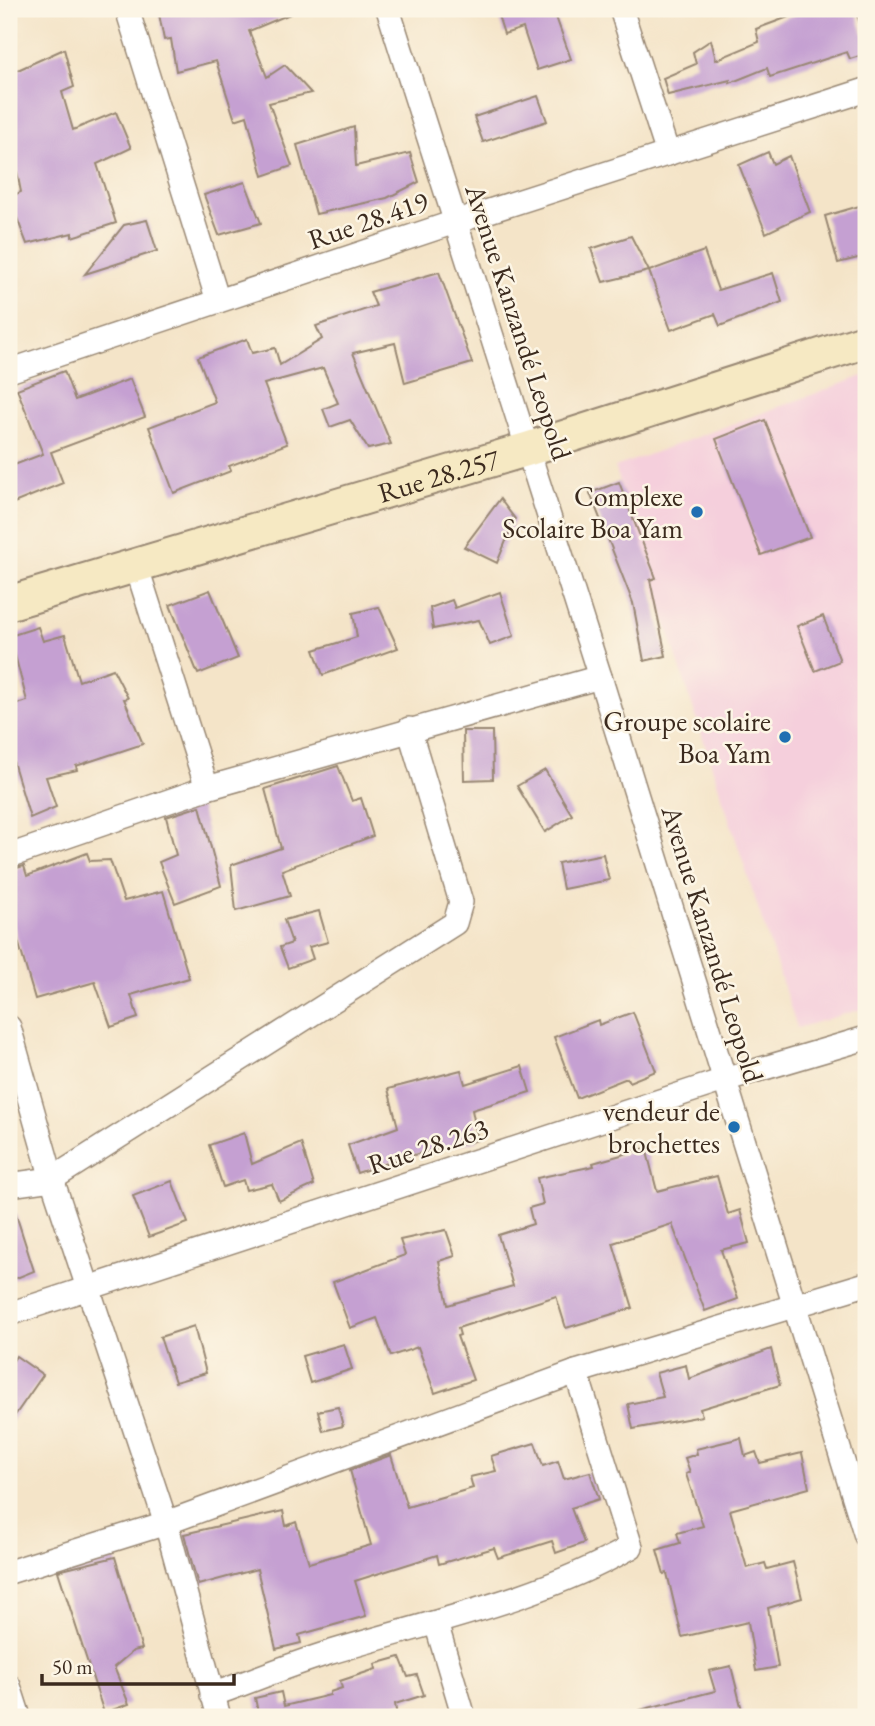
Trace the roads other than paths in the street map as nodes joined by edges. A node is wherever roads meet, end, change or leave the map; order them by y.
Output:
1 (127, 9) edge
2 (388, 9) edge
3 (621, 9) edge
4 (866, 90) edge
5 (668, 154) junction
6 (456, 222) junction
7 (218, 301) junction
8 (866, 341) edge
9 (11, 362) edge
10 (528, 449) junction
11 (136, 565) junction
12 (9, 603) edge
13 (600, 677) junction
14 (409, 729) junction
15 (207, 788) junction
16 (9, 856) edge
17 (9, 1027) edge
18 (866, 1038) edge
19 (724, 1080) junction
20 (52, 1179) junction
21 (9, 1185) edge
22 (866, 1284) edge
23 (88, 1287) junction
24 (794, 1308) junction
25 (9, 1314) edge
26 (576, 1372) junction
27 (166, 1522) junction
28 (866, 1536) edge
29 (9, 1572) edge
30 (436, 1623) junction
31 (9, 1686) edge
32 (212, 1695) junction
33 (19, 1717) edge
34 (219, 1717) edge
35 (464, 1717) edge

1 - 7 street
2 - 6 street, Avenue Kanzandé Leopold
3 - 5 street
4 - 5 street, Rue 28.419
5 - 6 street, Rue 28.419
6 - 7 street, Rue 28.419
6 - 10 street, Avenue Kanzandé Leopold
7 - 9 street, Rue 28.419
8 - 10 street, Rue 28.257
10 - 11 street, Rue 28.257
10 - 13 street, Avenue Kanzandé Leopold
11 - 12 street, Rue 28.257
11 - 15 street
13 - 14 street
13 - 19 street, Avenue Kanzandé Leopold
14 - 15 street
14 - 20 street
15 - 16 street
17 - 20 street
18 - 19 street, Rue 28.263
19 - 23 street, Rue 28.263
19 - 24 street, Avenue Kanzandé Leopold
20 - 21 street
20 - 23 street
22 - 24 street
23 - 25 street, Rue 28.263
23 - 27 street
24 - 26 street
24 - 28 street, Avenue Kanzandé Leopold
26 - 27 street
26 - 30 street
27 - 29 street
27 - 32 street
30 - 32 street
30 - 35 street
31 - 33 street
32 - 34 street

